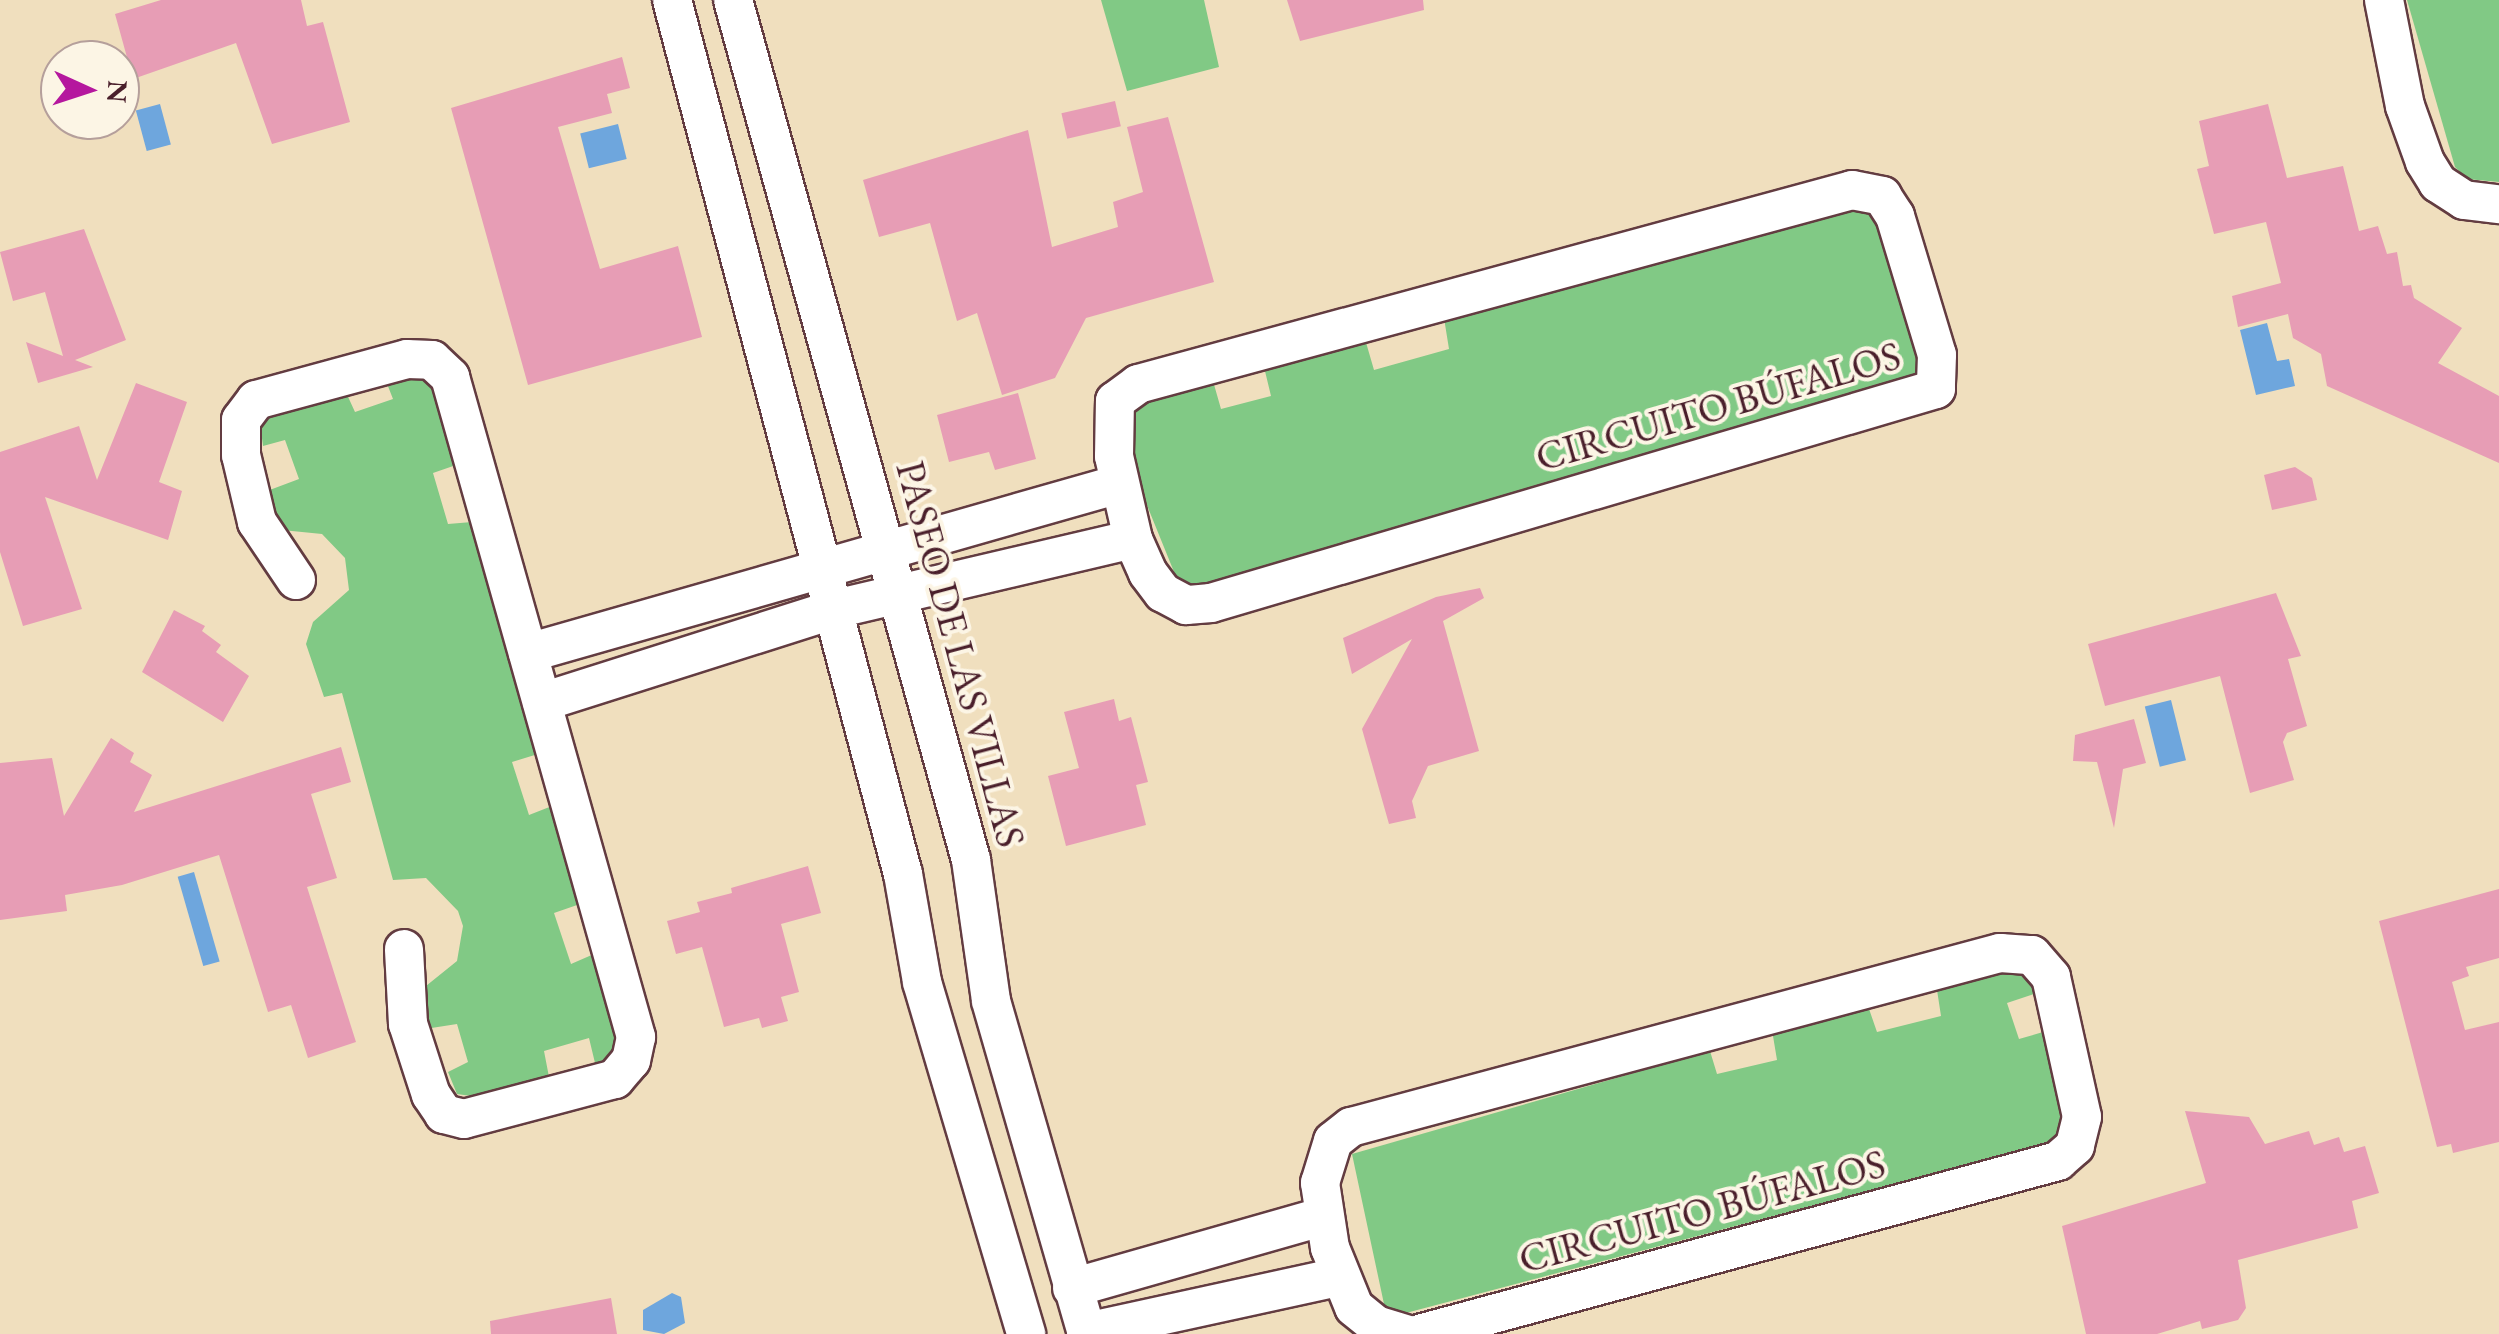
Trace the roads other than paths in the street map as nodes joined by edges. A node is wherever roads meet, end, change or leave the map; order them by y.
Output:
1 (672, 0) edge
2 (732, 0) edge
3 (2384, 0) edge
4 (2499, 204) edge
5 (1120, 484) junction
6 (1020, 512) junction
7 (1133, 539) junction
8 (887, 548) junction
9 (1035, 561) junction
10 (824, 564) junction
11 (296, 580) dead end
12 (899, 591) junction
13 (835, 609) junction
14 (528, 653) junction
15 (542, 702) junction
16 (404, 949) dead end
17 (1324, 1216) junction
18 (1226, 1248) junction
19 (1338, 1277) junction
20 (1072, 1288) junction
21 (1239, 1298) junction
22 (1086, 1333) edge
23 (1026, 1334) edge
24 (1405, 1334) edge
25 (1419, 1334) edge

1 - 10 street
2 - 8 street, PASEO DE LAS VILLAS
3 - 4 street
5 - 6 street
5 - 7 street, CIRCUITO BÚFALOS
5 - 7 street, CIRCUITO BÚFALOS
6 - 8 street
6 - 9 street
7 - 9 street
8 - 10 street
8 - 12 street, PASEO DE LAS VILLAS
9 - 12 street
10 - 13 street
10 - 14 street
11 - 14 street
12 - 13 street
12 - 20 street, PASEO DE LAS VILLAS
13 - 15 street
13 - 23 street
14 - 15 street
15 - 16 street
17 - 18 street
17 - 19 street, CIRCUITO BÚFALOS
17 - 25 street, CIRCUITO BÚFALOS
18 - 20 street
18 - 21 street
19 - 21 street
19 - 24 street, CIRCUITO BÚFALOS
20 - 22 street, PASEO DE LAS VILLAS
21 - 22 street

